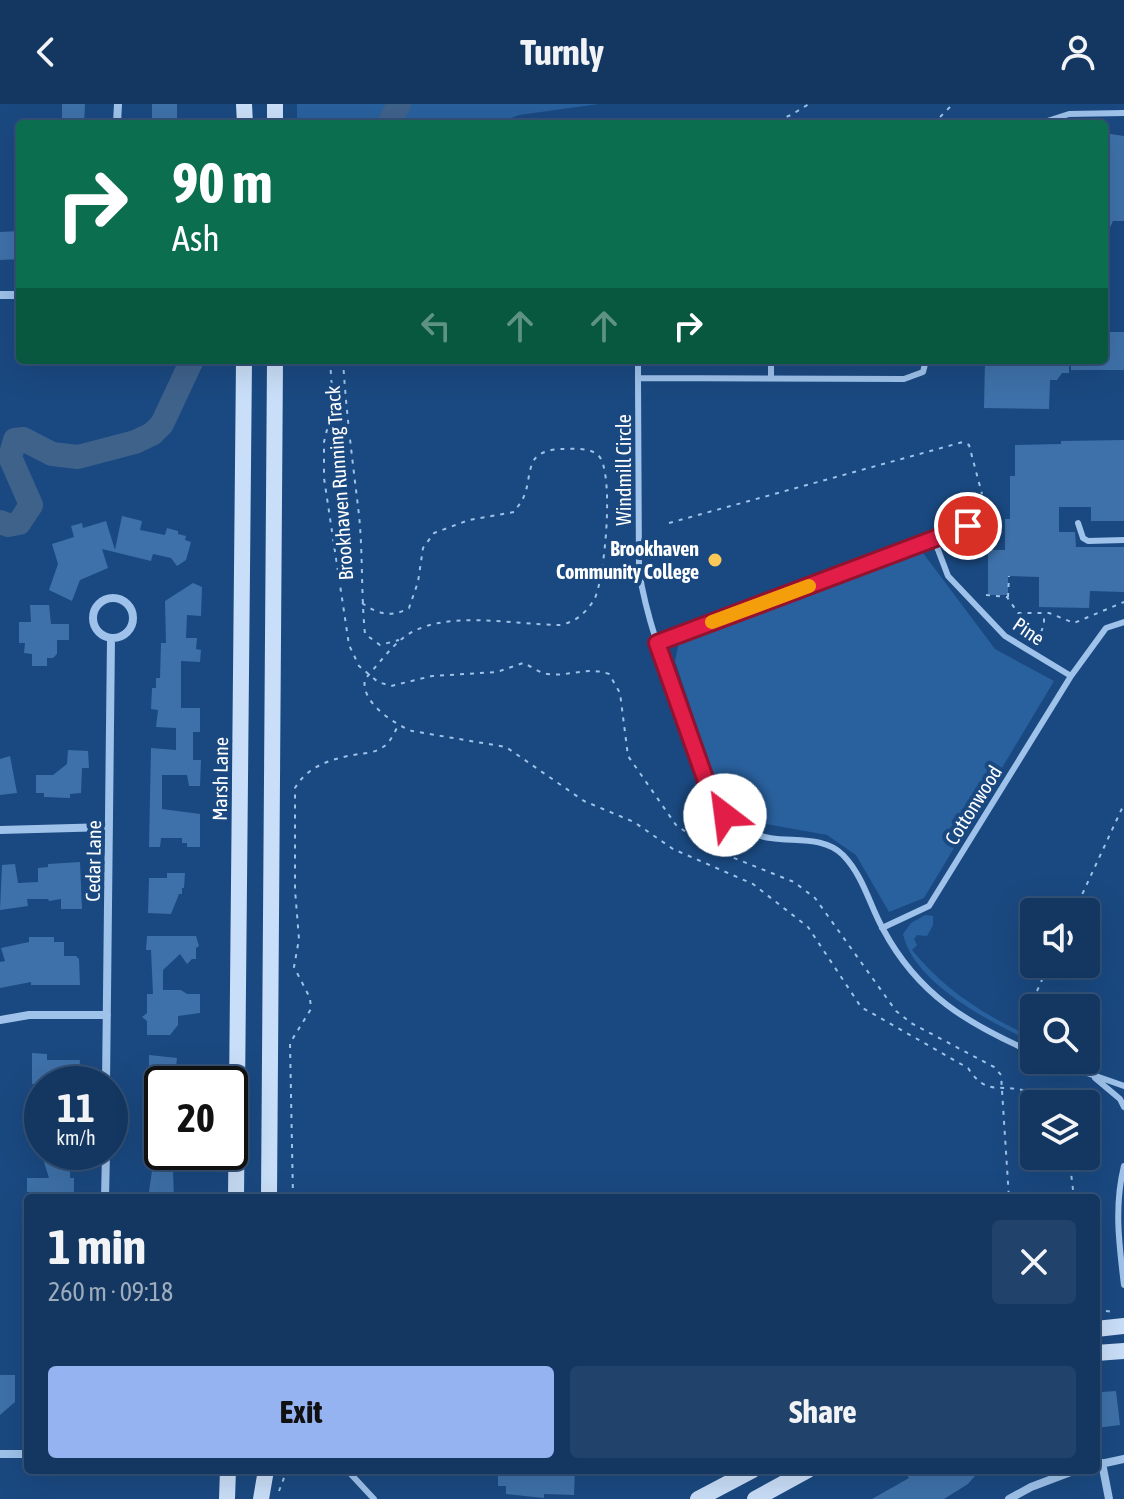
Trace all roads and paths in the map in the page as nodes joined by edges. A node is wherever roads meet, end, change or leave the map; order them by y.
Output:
1 (809, 104) edge
2 (953, 104) edge
3 (1124, 113) edge
4 (778, 120) edge
5 (937, 120) edge
6 (1050, 120) edge
7 (244, 364) edge
8 (275, 364) edge
9 (330, 364) edge
10 (343, 364) edge
11 (638, 364) edge
12 (771, 364) edge
13 (925, 364) edge
14 (638, 378) junction
15 (771, 378) junction
16 (982, 494) dead end
17 (669, 523) dead end
18 (1078, 523) dead end
19 (968, 526) dead end
20 (934, 539) junction
21 (1124, 540) edge
22 (1009, 576) dead end
23 (986, 595) dead end
24 (1007, 597) junction
25 (1124, 602) edge
26 (362, 603) junction
27 (1044, 612) junction
28 (1124, 622) edge
29 (404, 637) junction
30 (111, 638) junction
31 (657, 643) junction
32 (380, 645) junction
33 (1031, 652) junction
34 (385, 656) junction
35 (369, 675) junction
36 (1071, 676) junction
37 (398, 725) junction
38 (1124, 804) edge
39 (109, 827) junction
40 (0, 830) edge
41 (1080, 898) edge
42 (882, 928) junction
43 (1043, 978) edge
44 (1037, 991) dead end
45 (107, 1015) junction
46 (0, 1020) edge
47 (1020, 1046) edge
48 (106, 1066) edge
49 (1087, 1074) edge
50 (1092, 1076) junction
51 (1124, 1086) edge
52 (1003, 1088) junction
53 (1020, 1090) edge
54 (1124, 1107) edge
55 (1124, 1166) edge
56 (106, 1170) edge
57 (1071, 1170) edge
58 (105, 1194) edge
59 (236, 1194) edge
60 (269, 1194) edge
61 (293, 1194) edge
62 (1009, 1194) edge
63 (1074, 1194) edge
64 (1124, 1285) edge
65 (1100, 1312) edge
66 (1119, 1319) edge
67 (1100, 1327) edge
68 (1124, 1351) edge
69 (1100, 1353) edge
70 (0, 1454) edge
71 (24, 1454) edge
72 (1124, 1459) edge
73 (1100, 1464) edge
74 (1100, 1468) edge
75 (228, 1474) edge
76 (265, 1474) edge
77 (285, 1474) edge
78 (351, 1474) edge
79 (745, 1474) edge
80 (790, 1474) edge
81 (1065, 1474) edge
82 (227, 1499) edge
83 (261, 1499) edge
84 (276, 1499) edge
85 (374, 1499) edge
86 (698, 1499) edge
87 (755, 1499) edge
88 (1009, 1499) edge
89 (1109, 1499) edge

1 - 4 path
2 - 5 path
3 - 6 lane
7 - 59 main road, Marsh Lane
8 - 60 main road
9 - 35 path
10 - 26 path, Brookhaven Running Track
11 - 14 lane, Windmill Circle
12 - 15 lane
13 - 15 lane
14 - 15 lane
14 - 31 lane, Windmill Circle
16 - 17 path
18 - 21 lane
19 - 20 lane
20 - 31 lane
20 - 33 lane, Pine
22 - 24 path
23 - 24 path
24 - 27 path
25 - 27 path
26 - 29 path, Brookhaven Running Track
26 - 32 path, Brookhaven Running Track
27 - 33 path
28 - 36 lane
29 - 32 path, Brookhaven Running Track
29 - 34 path, Brookhaven Running Track
30 - 30 street, Cedar Lane
30 - 39 street, Cedar Lane
31 - 42 lane, Windmill Circle
32 - 34 path, Brookhaven Running Track
33 - 36 lane, Pine
34 - 35 path, Brookhaven Running Track
35 - 37 path
35 - 52 path
36 - 42 lane, Cottonwood
37 - 52 path
37 - 61 path
38 - 41 path
39 - 40 street
39 - 45 street, Cedar Lane
42 - 47 lane, Windmill Circle
43 - 44 path
45 - 46 street
45 - 48 street, Cedar Lane
49 - 50 lane
50 - 51 lane
50 - 54 lane
52 - 53 path
52 - 62 path
55 - 64 lane
56 - 58 street
57 - 63 path
65 - 66 path
66 - 67 main road
68 - 69 main road
70 - 71 street
72 - 73 street
74 - 89 street
75 - 82 main road
76 - 83 main road
77 - 84 path
78 - 85 lane
79 - 86 main road
80 - 87 main road
81 - 88 street

